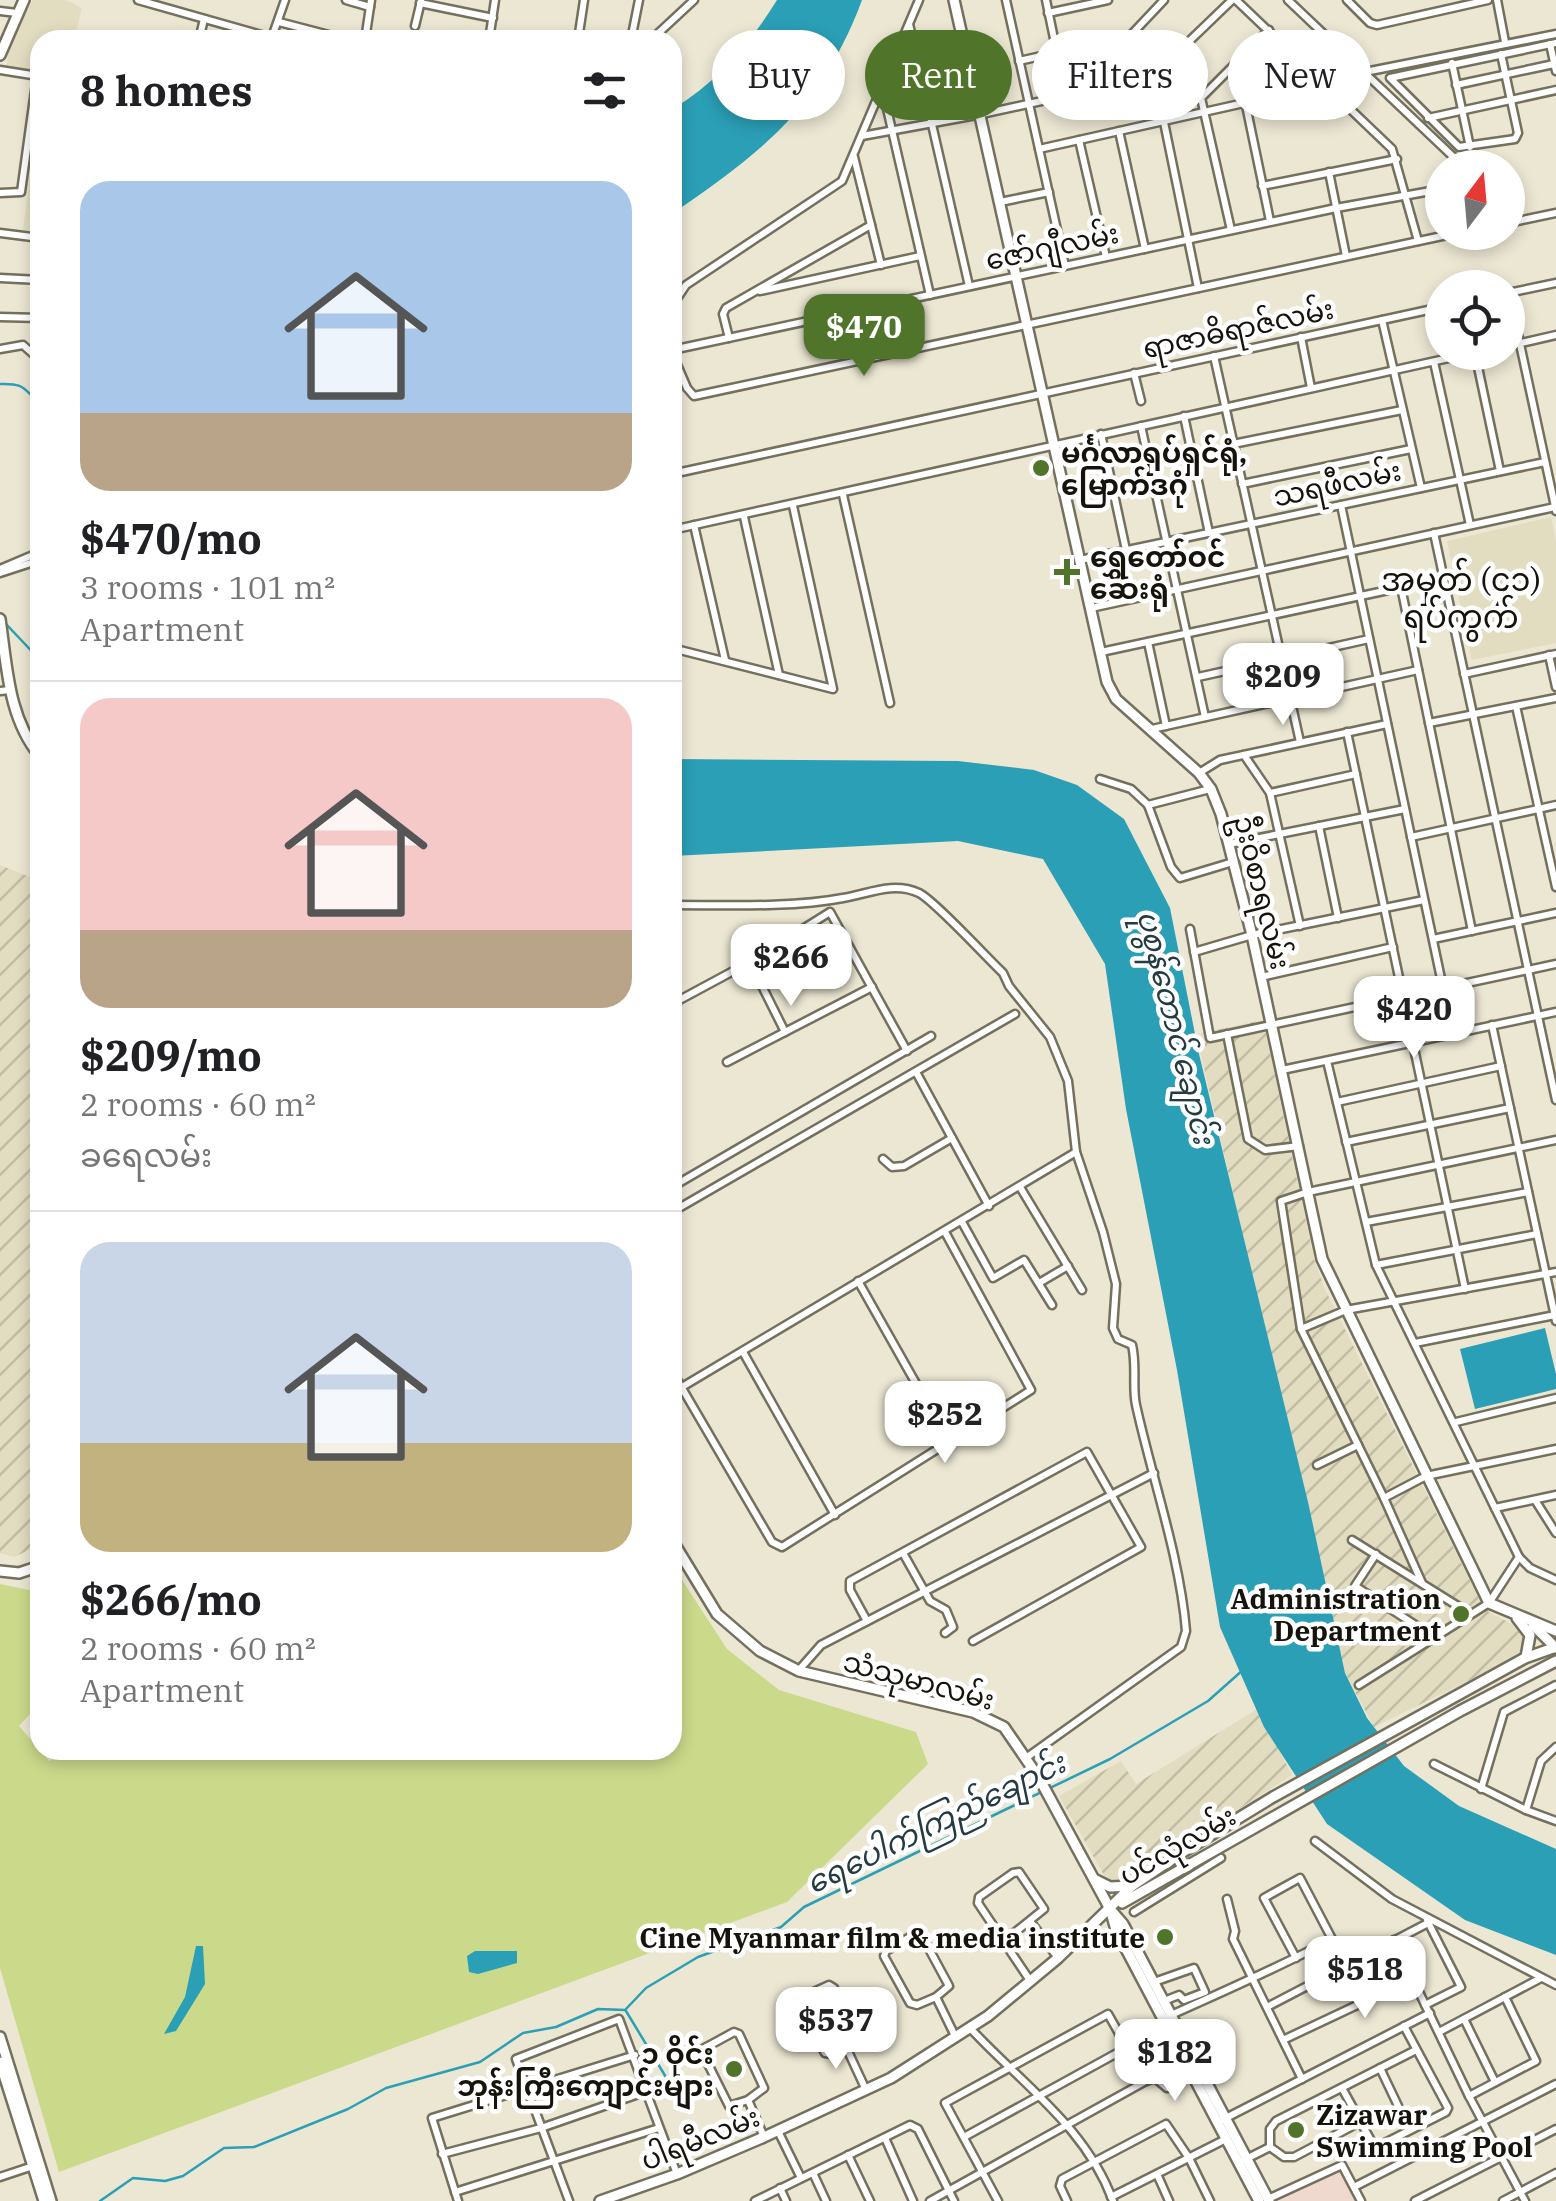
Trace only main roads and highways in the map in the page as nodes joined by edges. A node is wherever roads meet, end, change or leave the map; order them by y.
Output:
1 (24, 0) edge
2 (954, 0) edge
3 (0, 54) edge
4 (0, 622) edge
5 (5, 690) edge
6 (30, 741) edge
7 (682, 1556) edge
8 (30, 1569) edge
9 (0, 1571) edge
10 (1515, 1616) junction
11 (1527, 1620) junction
12 (1556, 1631) edge
13 (1556, 1647) edge
14 (1525, 1658) junction
15 (1556, 1661) edge
16 (1460, 1711) junction
17 (1094, 1879) junction
18 (1135, 1890) junction
19 (1110, 1909) junction
20 (1120, 1927) junction
21 (1090, 1929) junction
22 (1167, 2016) junction
23 (0, 2037) edge
24 (1189, 2058) junction
25 (0, 2062) edge
26 (1222, 2120) junction
27 (1265, 2200) edge
28 (47, 2201) edge
29 (600, 2201) edge

1 - 3 main road
2 - 10 main road, ဦးဝိစာရလမ်း
4 - 5 main road
5 - 6 main road
7 - 17 main road, သံသုမာလမ်း
8 - 9 main road
10 - 11 main road
10 - 14 main road
11 - 12 main road
11 - 13 main road
13 - 14 main road
13 - 16 main road
14 - 18 main road, ပင်လုံလမ်း
15 - 16 main road
16 - 18 main road, ပင်လုံလမ်း
17 - 18 main road
17 - 19 main road, သံသုမာလမ်း
17 - 21 main road
18 - 19 main road, ပင်လုံလမ်း
18 - 20 main road
19 - 20 main road, သံသုမာလမ်း
19 - 21 main road, ပါရမီလမ်း
20 - 21 main road
20 - 22 main road, သံသုမာလမ်း
20 - 22 main road, သံသုမာလမ်း
21 - 29 main road, ပါရမီလမ်း
22 - 24 main road, သံသုမာလမ်း
23 - 28 main road
24 - 26 main road, သံသုမာလမ်း
24 - 26 main road, သံသုမာလမ်း
25 - 28 main road
26 - 27 main road, သံသုမာလမ်း

